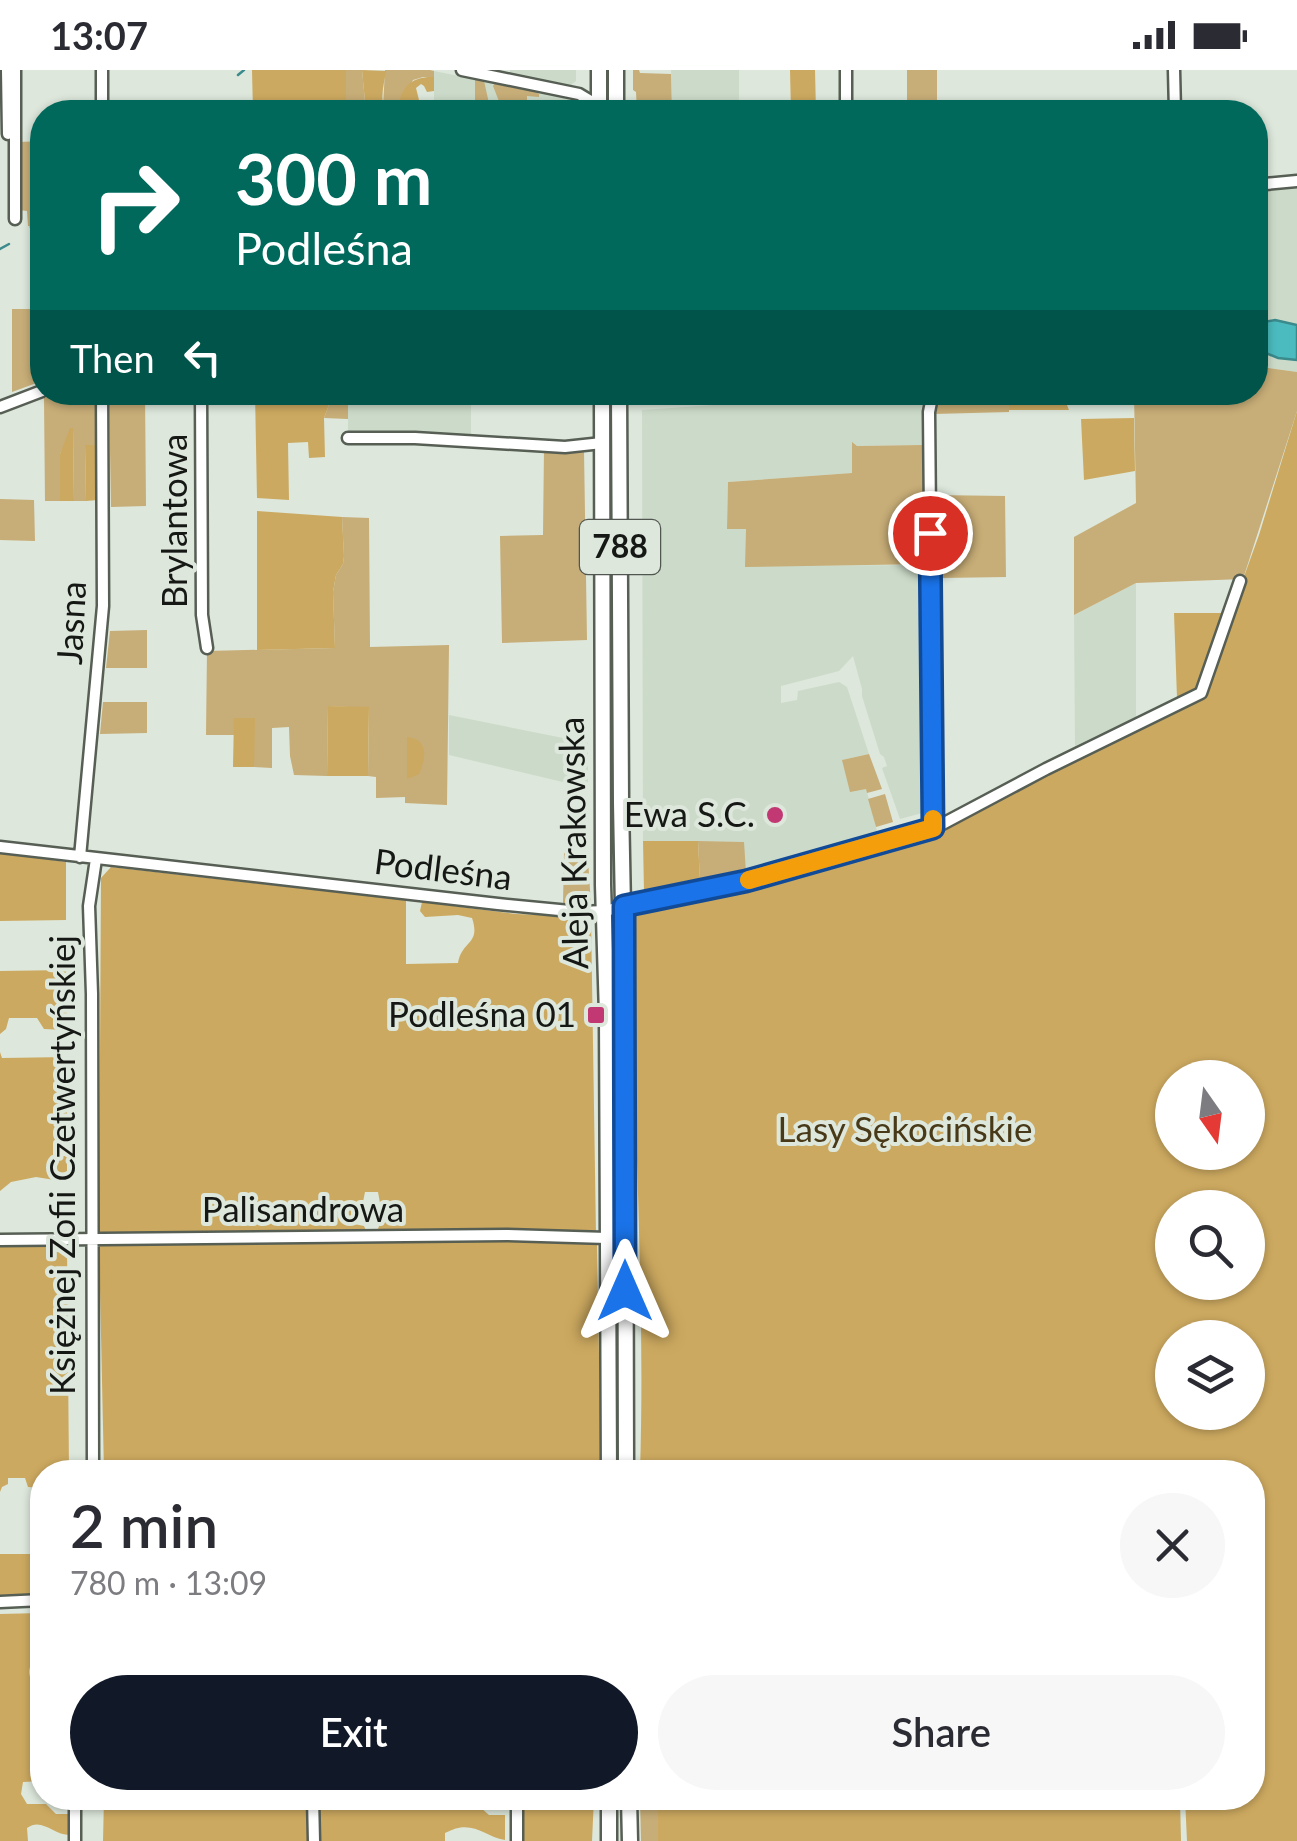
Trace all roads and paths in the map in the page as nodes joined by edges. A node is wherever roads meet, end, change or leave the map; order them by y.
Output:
1 (11, 70) edge
2 (102, 70) edge
3 (462, 70) edge
4 (597, 70) edge
5 (616, 70) edge
6 (846, 70) edge
7 (1174, 70) edge
8 (579, 94) junction
9 (102, 100) edge
10 (589, 100) edge
11 (598, 100) edge
12 (616, 100) edge
13 (846, 100) edge
14 (1175, 100) edge
15 (8, 161) dead end
16 (1297, 181) edge
17 (1268, 184) edge
18 (15, 219) dead end
19 (30, 395) edge
20 (102, 405) edge
21 (202, 405) edge
22 (602, 405) edge
23 (620, 405) edge
24 (931, 405) edge
25 (0, 406) edge
26 (348, 438) dead end
27 (602, 443) junction
28 (1240, 581) dead end
29 (208, 648) dead end
30 (933, 828) junction
31 (0, 848) edge
32 (80, 857) junction
33 (96, 858) junction
34 (624, 906) junction
35 (604, 911) junction
36 (607, 1238) junction
37 (92, 1239) junction
38 (0, 1240) edge
39 (93, 1460) edge
40 (609, 1460) edge
41 (626, 1460) edge
42 (30, 1601) edge
43 (0, 1602) edge
44 (75, 1810) edge
45 (313, 1810) edge
46 (517, 1810) edge
47 (609, 1810) edge
48 (629, 1810) edge
49 (75, 1841) edge
50 (314, 1841) edge
51 (517, 1841) edge
52 (609, 1841) edge
53 (630, 1841) edge

1 - 15 street
1 - 18 street
2 - 9 street
3 - 8 street
4 - 8 street
4 - 11 main road
5 - 12 main road
6 - 13 street
7 - 14 street
8 - 10 street
16 - 17 street
19 - 25 street
20 - 32 street, Jasna
21 - 29 street, Brylantowa
22 - 27 main road, Aleja Krakowska / 788
23 - 34 main road, Aleja Krakowska / 788
24 - 30 street
26 - 27 street
27 - 35 main road, Aleja Krakowska / 788
28 - 30 street, Podleśna
30 - 34 street, Podleśna
31 - 32 street, Podleśna
32 - 33 street, Podleśna
33 - 35 street, Podleśna
33 - 37 street, Księżnej Zofii Czetwertyńskiej
34 - 35 street, Podleśna
34 - 41 main road, Aleja Krakowska / 788
35 - 36 main road, Aleja Krakowska / 788
36 - 37 street, Palisandrowa
36 - 40 main road, Aleja Krakowska / 788
37 - 38 street, Palisandrowa
37 - 39 street, Księżnej Zofii Czetwertyńskiej
42 - 43 street
44 - 49 street
45 - 50 street
46 - 51 street
47 - 52 main road
48 - 53 main road

